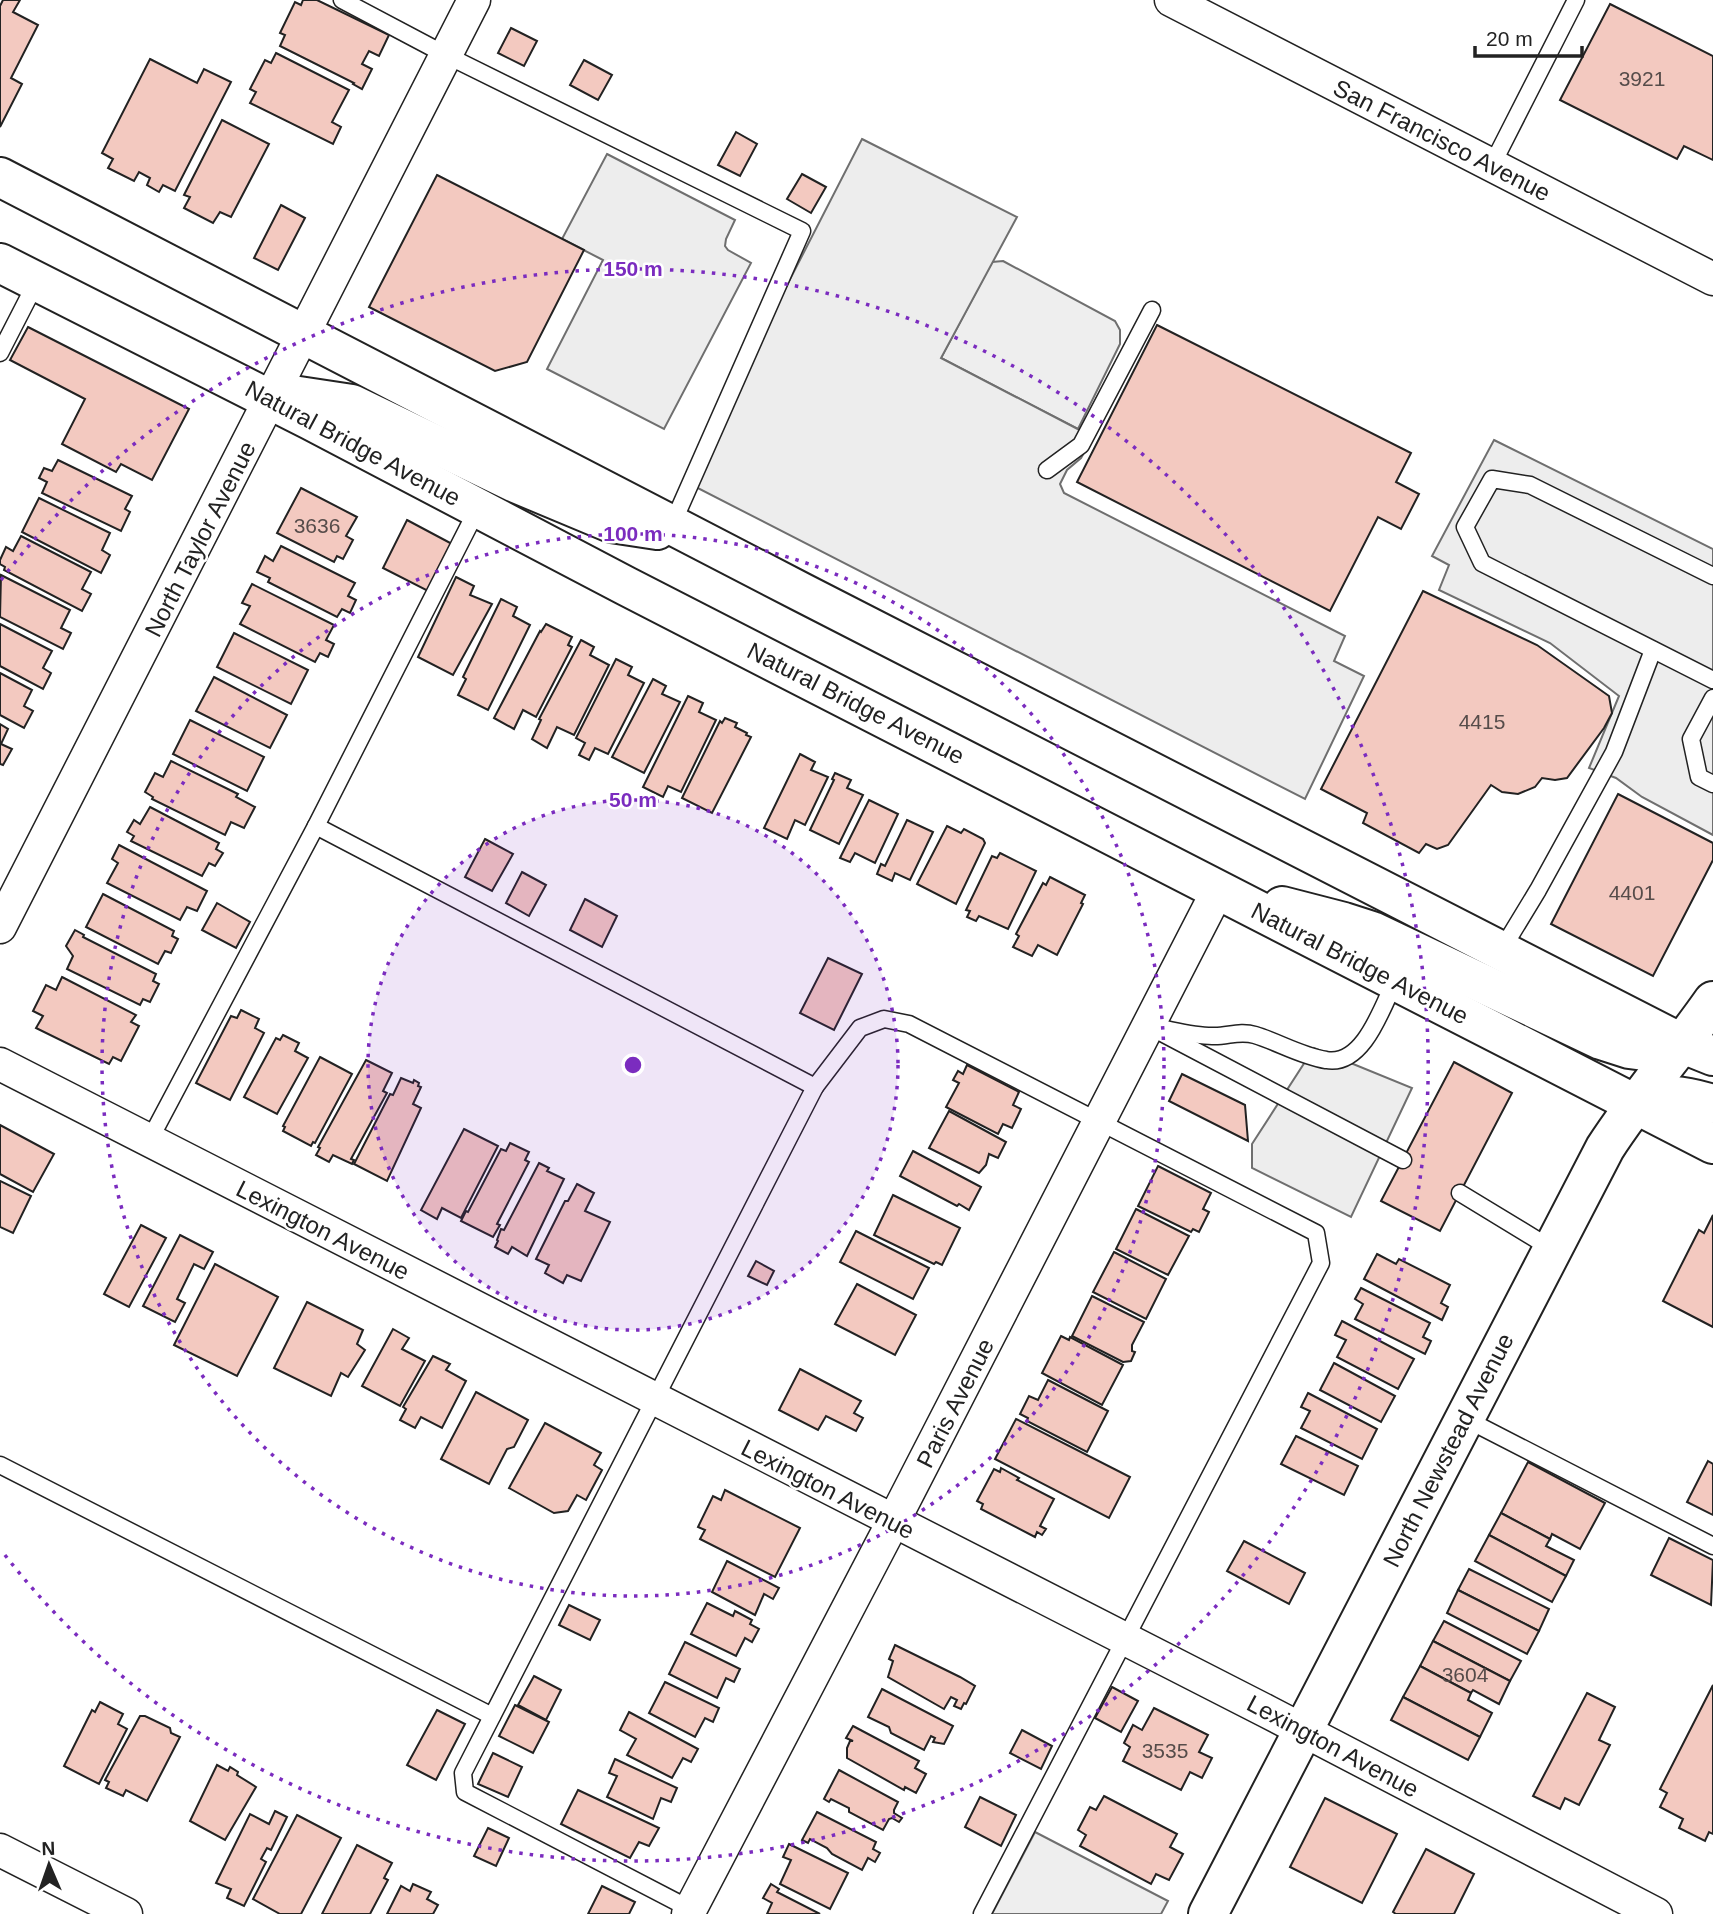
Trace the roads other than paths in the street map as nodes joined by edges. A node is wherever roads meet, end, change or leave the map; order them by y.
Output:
1 (342, 0) edge
2 (474, 0) edge
3 (1171, 0) edge
4 (1576, 0) edge
5 (446, 55) junction
6 (1492, 165) junction
7 (0, 177) edge
8 (0, 263) edge
9 (1713, 279) edge
10 (37, 281) junction
11 (1152, 310) dead end
12 (305, 334) junction
13 (0, 353) edge
14 (273, 396) junction
15 (1047, 470) dead end
16 (478, 508) junction
17 (681, 530) junction
18 (1713, 576) edge
19 (1653, 650) junction
20 (1713, 680) edge
21 (1713, 698) edge
22 (1713, 784) edge
23 (316, 826) junction
24 (1218, 890) junction
25 (0, 927) edge
26 (1502, 950) junction
27 (1395, 981) junction
28 (1713, 1002) edge
29 (1148, 1026) junction
30 (1698, 1050) edge
31 (0, 1064) edge
32 (815, 1087) junction
33 (1635, 1103) junction
34 (1713, 1104) edge
35 (1099, 1122) junction
36 (149, 1141) junction
37 (1713, 1144) edge
38 (1402, 1160) dead end
39 (1460, 1193) dead end
40 (1552, 1249) junction
41 (656, 1400) junction
42 (1464, 1418) junction
43 (0, 1465) edge
44 (893, 1522) junction
45 (1713, 1546) edge
46 (1126, 1640) junction
47 (492, 1716) junction
48 (1303, 1731) junction
49 (0, 1850) edge
50 (693, 1912) edge
51 (126, 1914) edge
52 (982, 1914) edge
53 (1208, 1914) edge
54 (1656, 1914) edge

1 - 5 lane
2 - 5 street, North Taylor Avenue
3 - 6 street, San Francisco Avenue
4 - 6 lane
5 - 12 street, North Taylor Avenue
5 - 17 lane
6 - 9 street, San Francisco Avenue
7 - 12 main road
8 - 10 main road, Natural Bridge Avenue
10 - 13 lane
10 - 14 main road, Natural Bridge Avenue
11 - 15 lane
12 - 14 street, North Taylor Avenue
12 - 17 main road
14 - 16 main road, Natural Bridge Avenue
14 - 17 main road
14 - 25 street, North Taylor Avenue
16 - 23 lane
16 - 24 main road, Natural Bridge Avenue
17 - 26 main road
18 - 19 lane
19 - 20 lane
19 - 26 lane
21 - 22 lane
23 - 32 lane
23 - 36 lane
24 - 27 main road, Natural Bridge Avenue
24 - 29 street, Paris Avenue
24 - 30 main road
26 - 30 main road
27 - 29 lane
27 - 33 main road, Natural Bridge Avenue
28 - 30 main road, North Newstead Avenue
29 - 35 street, Paris Avenue
29 - 38 lane
30 - 33 main road, North Newstead Avenue
31 - 36 street, Lexington Avenue
32 - 35 lane
32 - 41 lane
33 - 34 main road
33 - 37 main road, Natural Bridge Avenue
33 - 40 main road, North Newstead Avenue
35 - 44 street, Paris Avenue
35 - 46 lane
36 - 41 street, Lexington Avenue
39 - 40 lane
40 - 42 main road, North Newstead Avenue
41 - 44 street, Lexington Avenue
41 - 47 lane
42 - 45 lane
42 - 48 main road, North Newstead Avenue
43 - 47 lane
44 - 46 street, Lexington Avenue
44 - 50 street, Paris Avenue
46 - 48 street, Lexington Avenue
46 - 52 lane
47 - 50 lane
48 - 53 main road, North Newstead Avenue
48 - 54 street, Lexington Avenue
49 - 51 street

